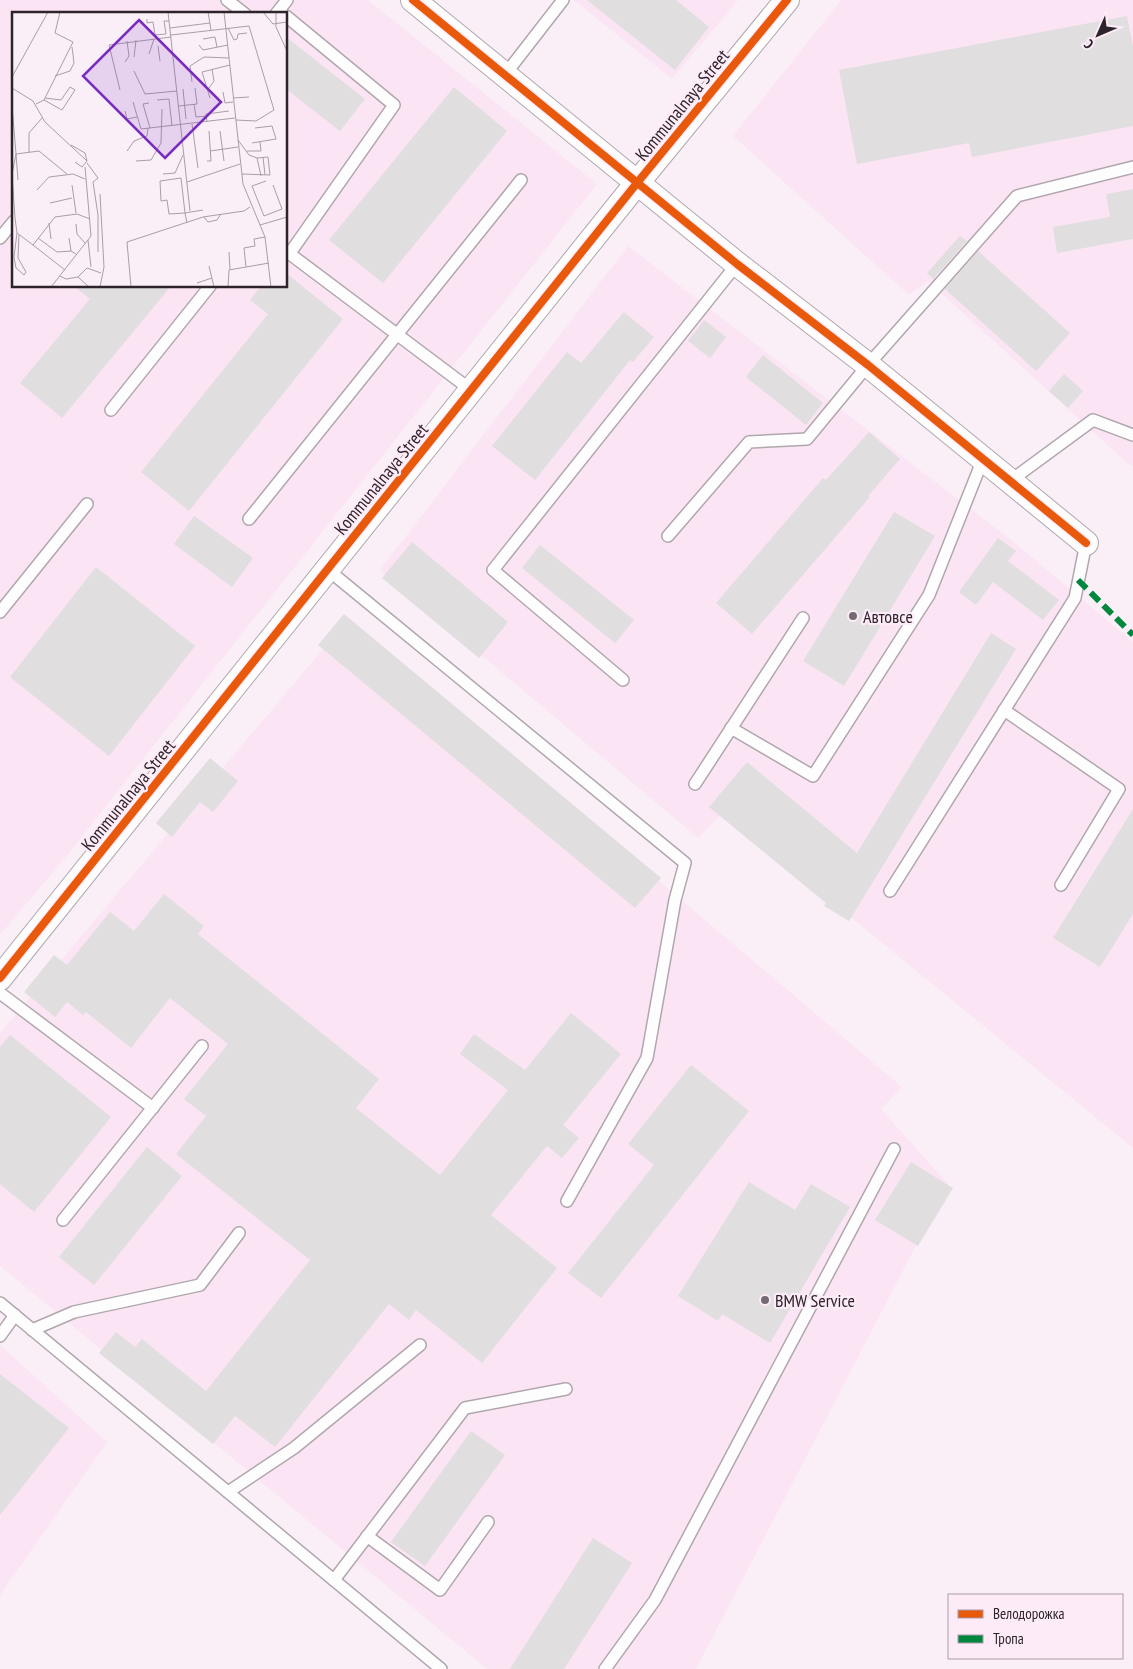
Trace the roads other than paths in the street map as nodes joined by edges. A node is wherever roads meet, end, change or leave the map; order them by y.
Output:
1 (227, 0) edge
2 (287, 0) edge
3 (413, 0) edge
4 (563, 0) edge
5 (787, 0) edge
6 (242, 12) edge
7 (282, 12) edge
8 (288, 18) edge
9 (504, 76) junction
10 (1133, 166) edge
11 (522, 180) dead end
12 (637, 183) junction
13 (12, 223) edge
14 (0, 238) edge
15 (288, 252) edge
16 (737, 264) junction
17 (208, 288) edge
18 (397, 334) junction
19 (868, 364) junction
20 (471, 390) junction
21 (111, 410) dead end
22 (1133, 435) edge
23 (983, 459) junction
24 (1010, 481) junction
25 (87, 504) dead end
26 (249, 519) dead end
27 (668, 536) dead end
28 (1086, 543) joint
29 (328, 569) junction
30 (0, 612) edge
31 (803, 618) dead end
32 (623, 680) dead end
33 (1004, 710) junction
34 (732, 728) junction
35 (694, 784) dead end
36 (1061, 885) dead end
37 (890, 891) dead end
38 (0, 978) edge
39 (0, 993) edge
40 (202, 1046) dead end
41 (153, 1108) junction
42 (894, 1149) dead end
43 (566, 1201) dead end
44 (63, 1220) dead end
45 (239, 1233) dead end
46 (0, 1303) edge
47 (15, 1316) junction
48 (32, 1330) junction
49 (0, 1336) edge
50 (420, 1345) dead end
51 (566, 1389) dead end
52 (228, 1492) junction
53 (488, 1522) dead end
54 (367, 1536) junction
55 (334, 1580) junction
56 (441, 1669) edge
57 (605, 1669) edge

1 - 6 lane
2 - 7 lane
3 - 9 street
4 - 9 lane
5 - 12 street, Kommunalnaya Street
8 - 15 lane
9 - 12 street
10 - 19 lane
11 - 18 lane
12 - 16 street
12 - 20 street, Kommunalnaya Street
13 - 14 lane
15 - 18 lane
16 - 19 street
16 - 32 lane
17 - 21 lane
18 - 20 lane
18 - 26 lane
19 - 23 street
19 - 27 lane
20 - 29 street, Kommunalnaya Street
22 - 24 lane
23 - 24 street
23 - 34 lane
24 - 28 street
25 - 30 lane
28 - 33 lane
29 - 38 street, Kommunalnaya Street
29 - 43 lane
31 - 34 lane
33 - 36 lane
33 - 37 lane
34 - 35 lane
39 - 41 lane
40 - 41 lane
41 - 44 lane
42 - 57 lane
45 - 48 lane
46 - 47 lane
47 - 48 lane
47 - 49 lane
48 - 52 lane
50 - 52 lane
51 - 54 lane
52 - 55 lane
53 - 54 lane
54 - 55 lane
55 - 56 lane

